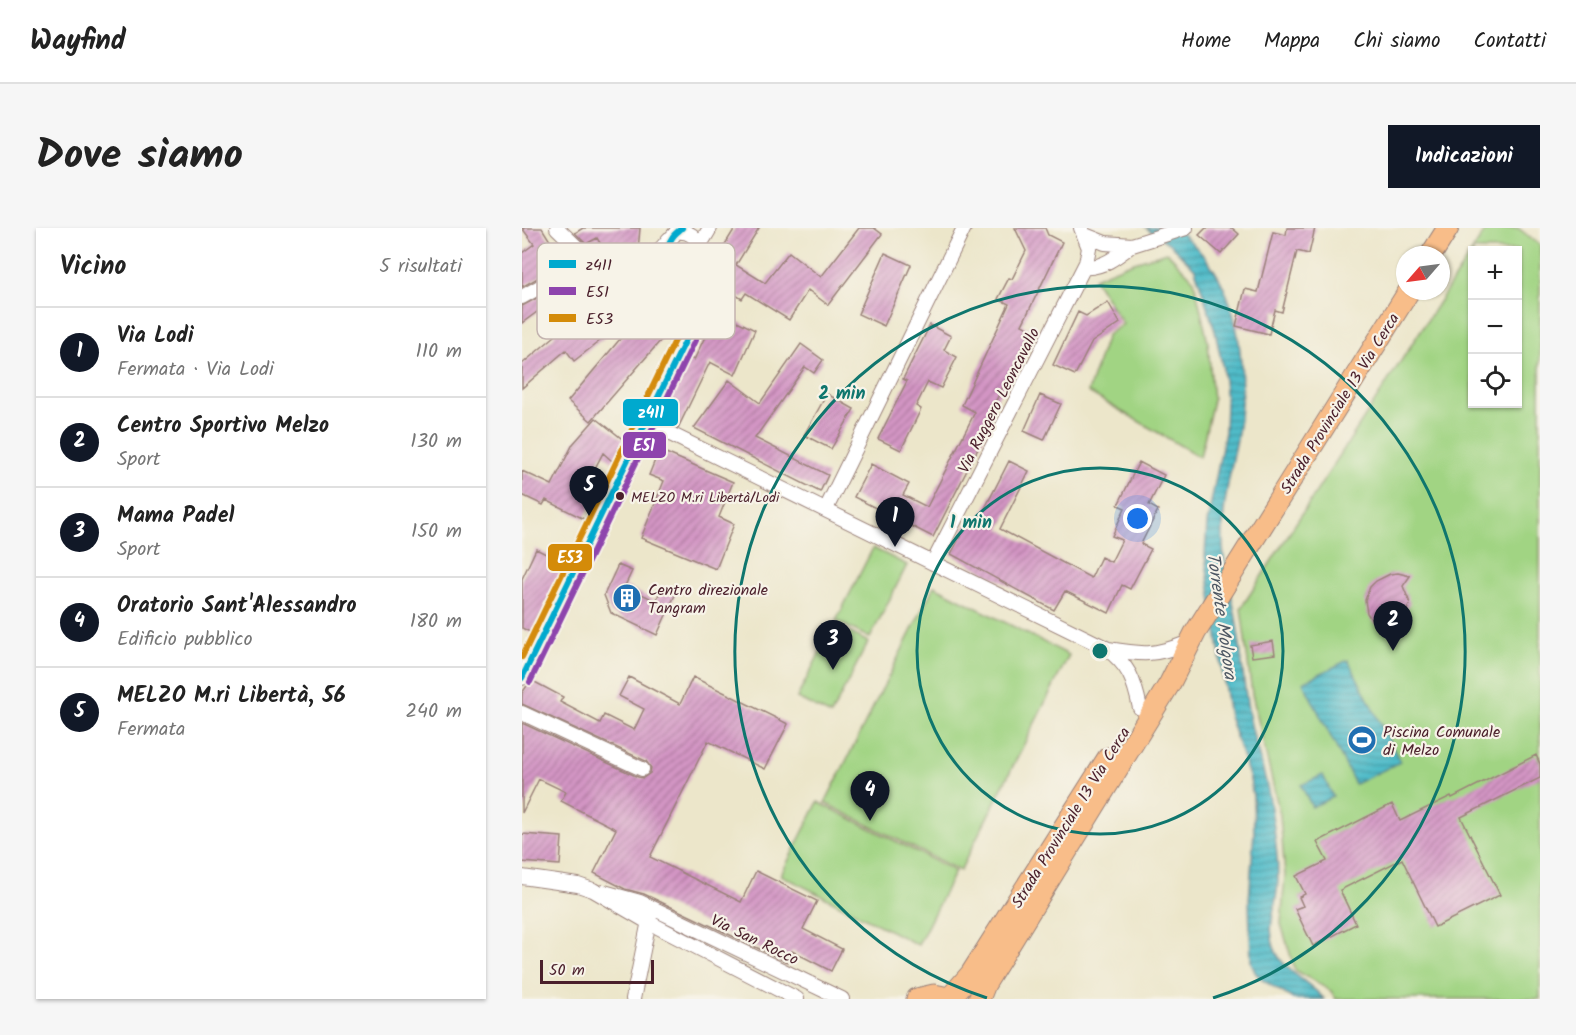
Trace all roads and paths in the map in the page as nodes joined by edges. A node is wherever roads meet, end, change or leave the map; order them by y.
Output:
1 (557, 228) edge
2 (710, 228) edge
3 (964, 228) edge
4 (1448, 228) edge
5 (1184, 229) edge
6 (1083, 232) edge
7 (676, 233) edge
8 (572, 243) edge
9 (698, 243) edge
10 (701, 243) edge
11 (1136, 244) junction
12 (1437, 246) edge
13 (1084, 267) junction
14 (537, 288) edge
15 (522, 297) edge
16 (1403, 300) edge
17 (686, 339) edge
18 (646, 422) junction
19 (826, 509) junction
20 (933, 563) junction
21 (1192, 638) junction
22 (1106, 648) junction
23 (522, 678) edge
24 (1140, 708) junction
25 (522, 713) edge
26 (642, 769) dead end
27 (522, 877) edge
28 (593, 890) junction
29 (654, 909) junction
30 (648, 922) junction
31 (952, 998) edge
32 (633, 999) edge
33 (797, 999) edge
34 (842, 999) edge
35 (917, 999) edge
36 (979, 999) edge

1 - 8 street
2 - 10 street
3 - 19 street
4 - 12 main road
5 - 11 street
6 - 11 street
6 - 13 street, Via Ruggero Leoncavallo
7 - 9 street
11 - 13 street
13 - 20 street, Via Ruggero Leoncavallo
14 - 15 street
16 - 21 main road, Strada Provinciale 13 Via Cerca
17 - 18 street
18 - 19 street
18 - 23 street
19 - 20 street
20 - 22 street
21 - 22 street
21 - 24 main road, Strada Provinciale 13 Via Cerca
21 - 36 main road, Strada Provinciale 13 Via Cerca
22 - 24 street
24 - 31 main road, Strada Provinciale 13 Via Cerca
25 - 26 street
27 - 28 street, Via San Rocco
28 - 29 street, Via San Rocco
28 - 30 street, Via San Rocco
29 - 30 street
29 - 34 street, Via San Rocco
30 - 32 street
30 - 33 street, Via San Rocco
31 - 35 main road, Strada Provinciale 13 Via Cerca

